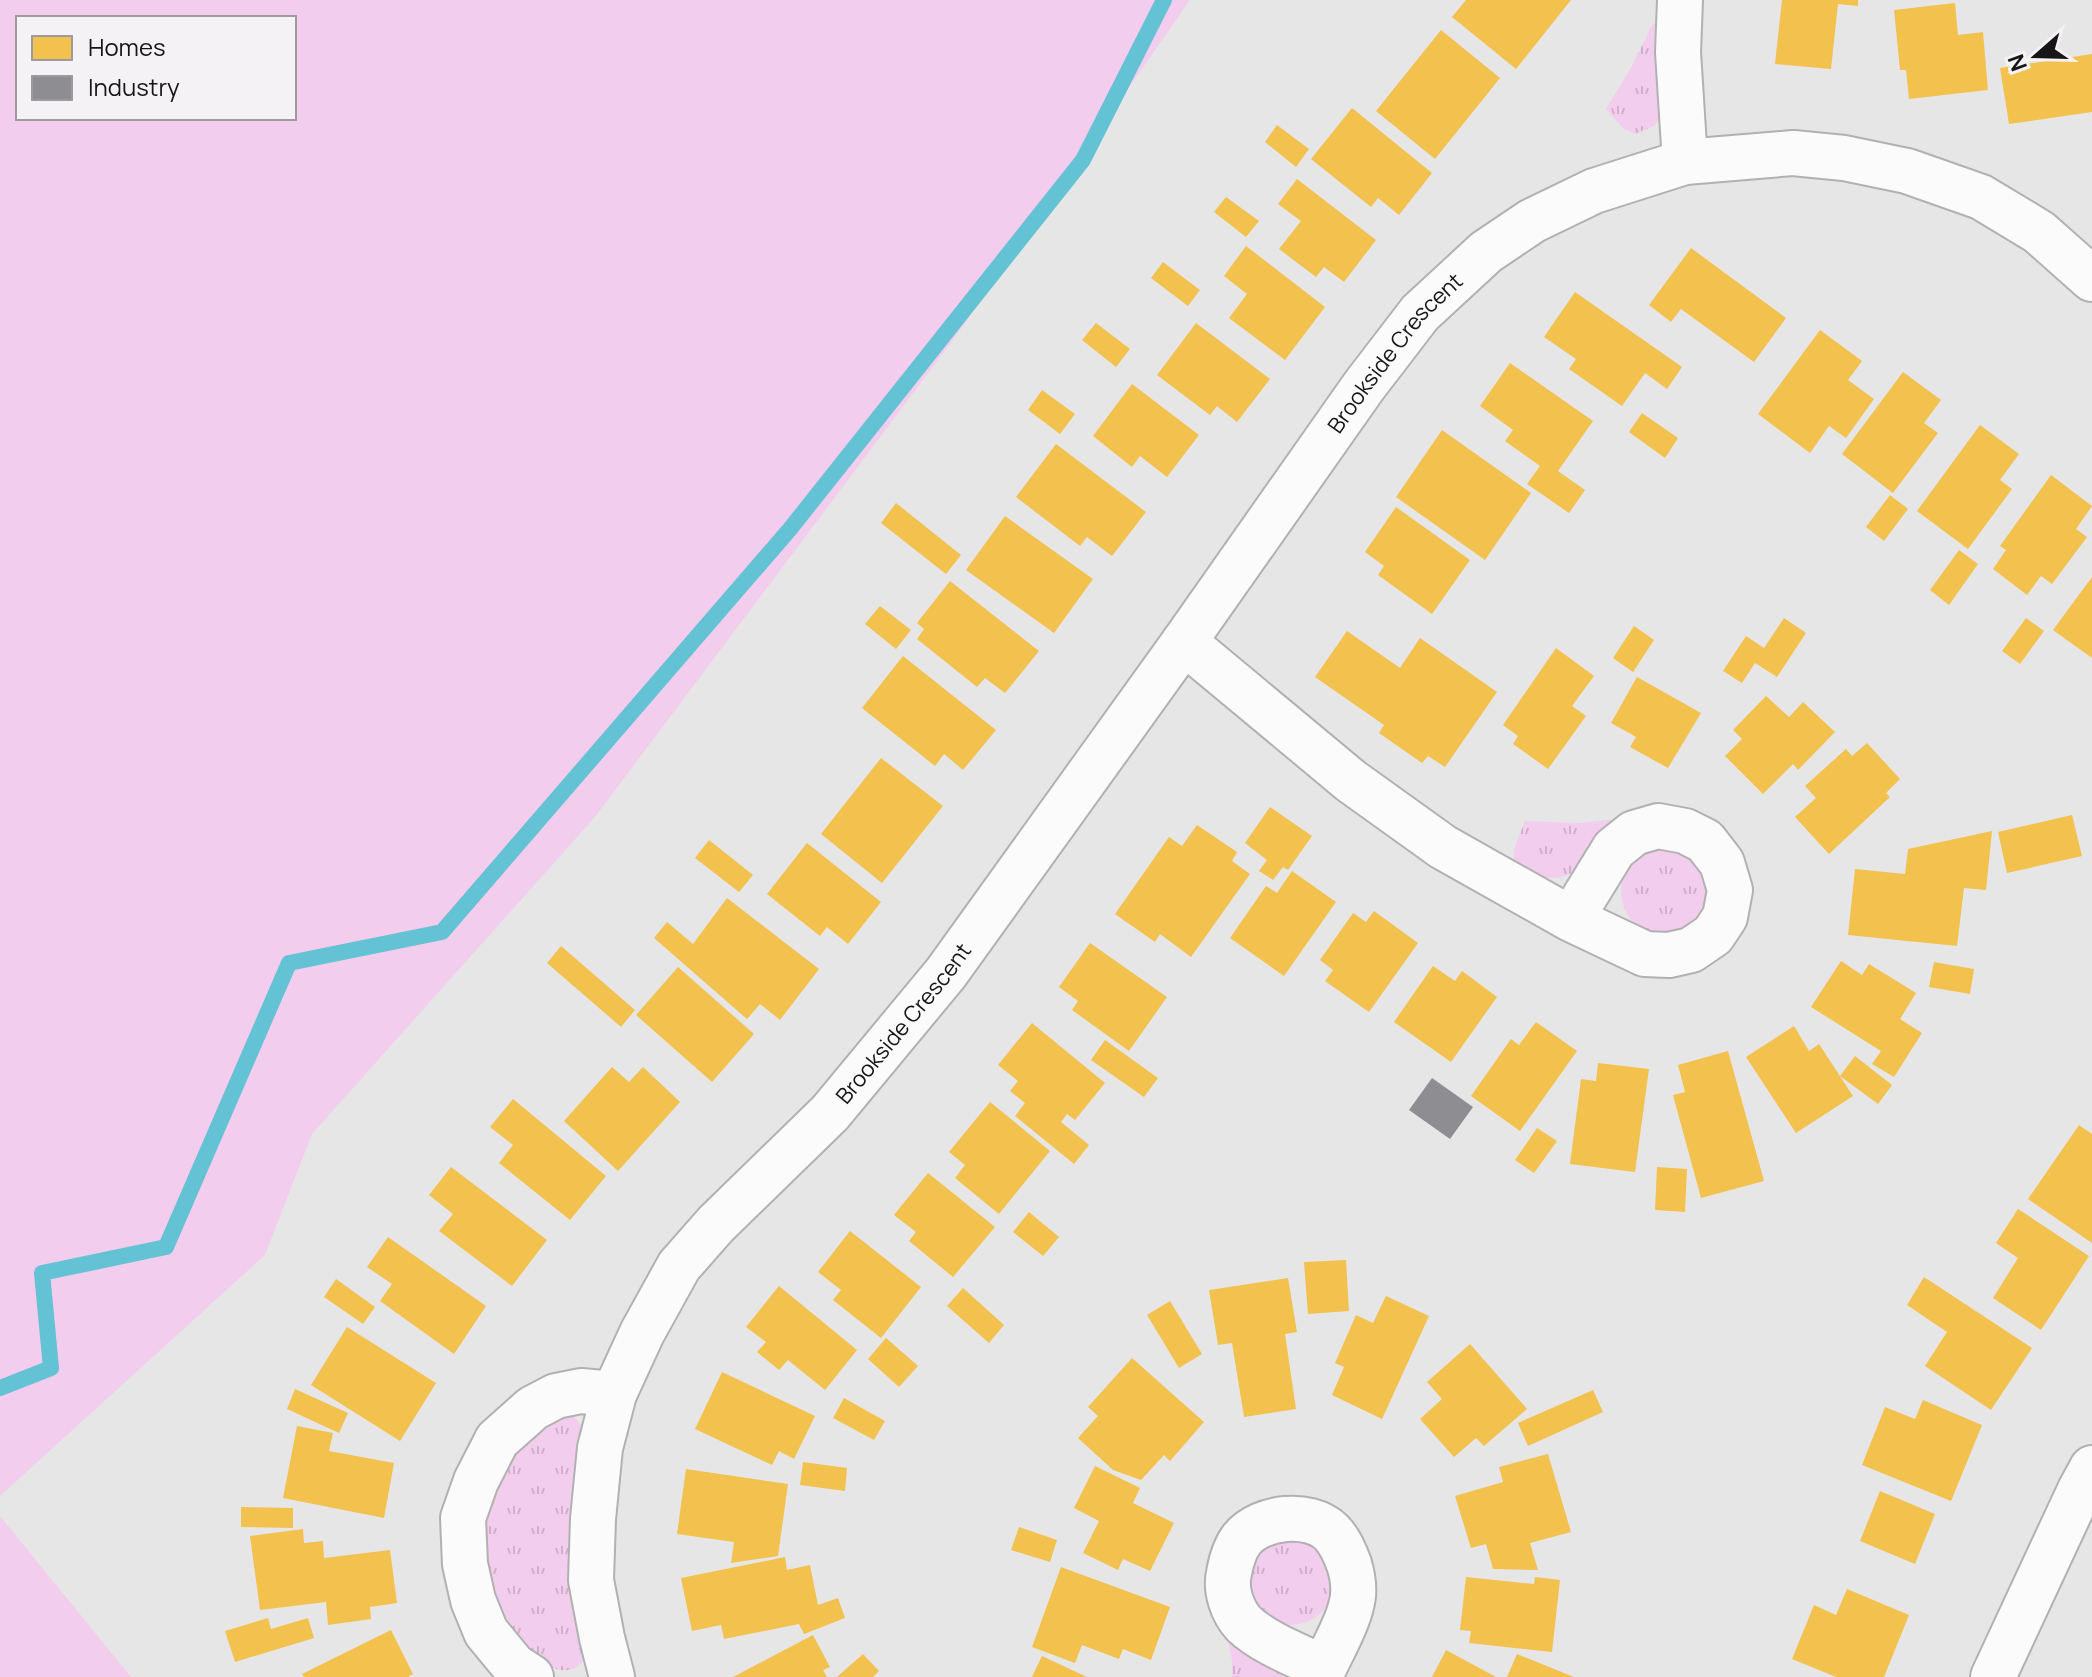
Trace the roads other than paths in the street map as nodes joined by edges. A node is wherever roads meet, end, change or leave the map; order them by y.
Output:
1 (1680, 0) edge
2 (1685, 162) junction
3 (2092, 279) edge
4 (1184, 642) junction
5 (1571, 919) dead end
6 (614, 1394) junction
7 (2092, 1468) edge
8 (531, 1677) edge
9 (612, 1677) edge
10 (1993, 1677) edge

1 - 2 street
2 - 3 street, Brookside Crescent
2 - 4 street, Brookside Crescent
4 - 5 street
4 - 6 street, Brookside Crescent
6 - 8 street
6 - 9 street, Brookside Crescent
7 - 10 street

